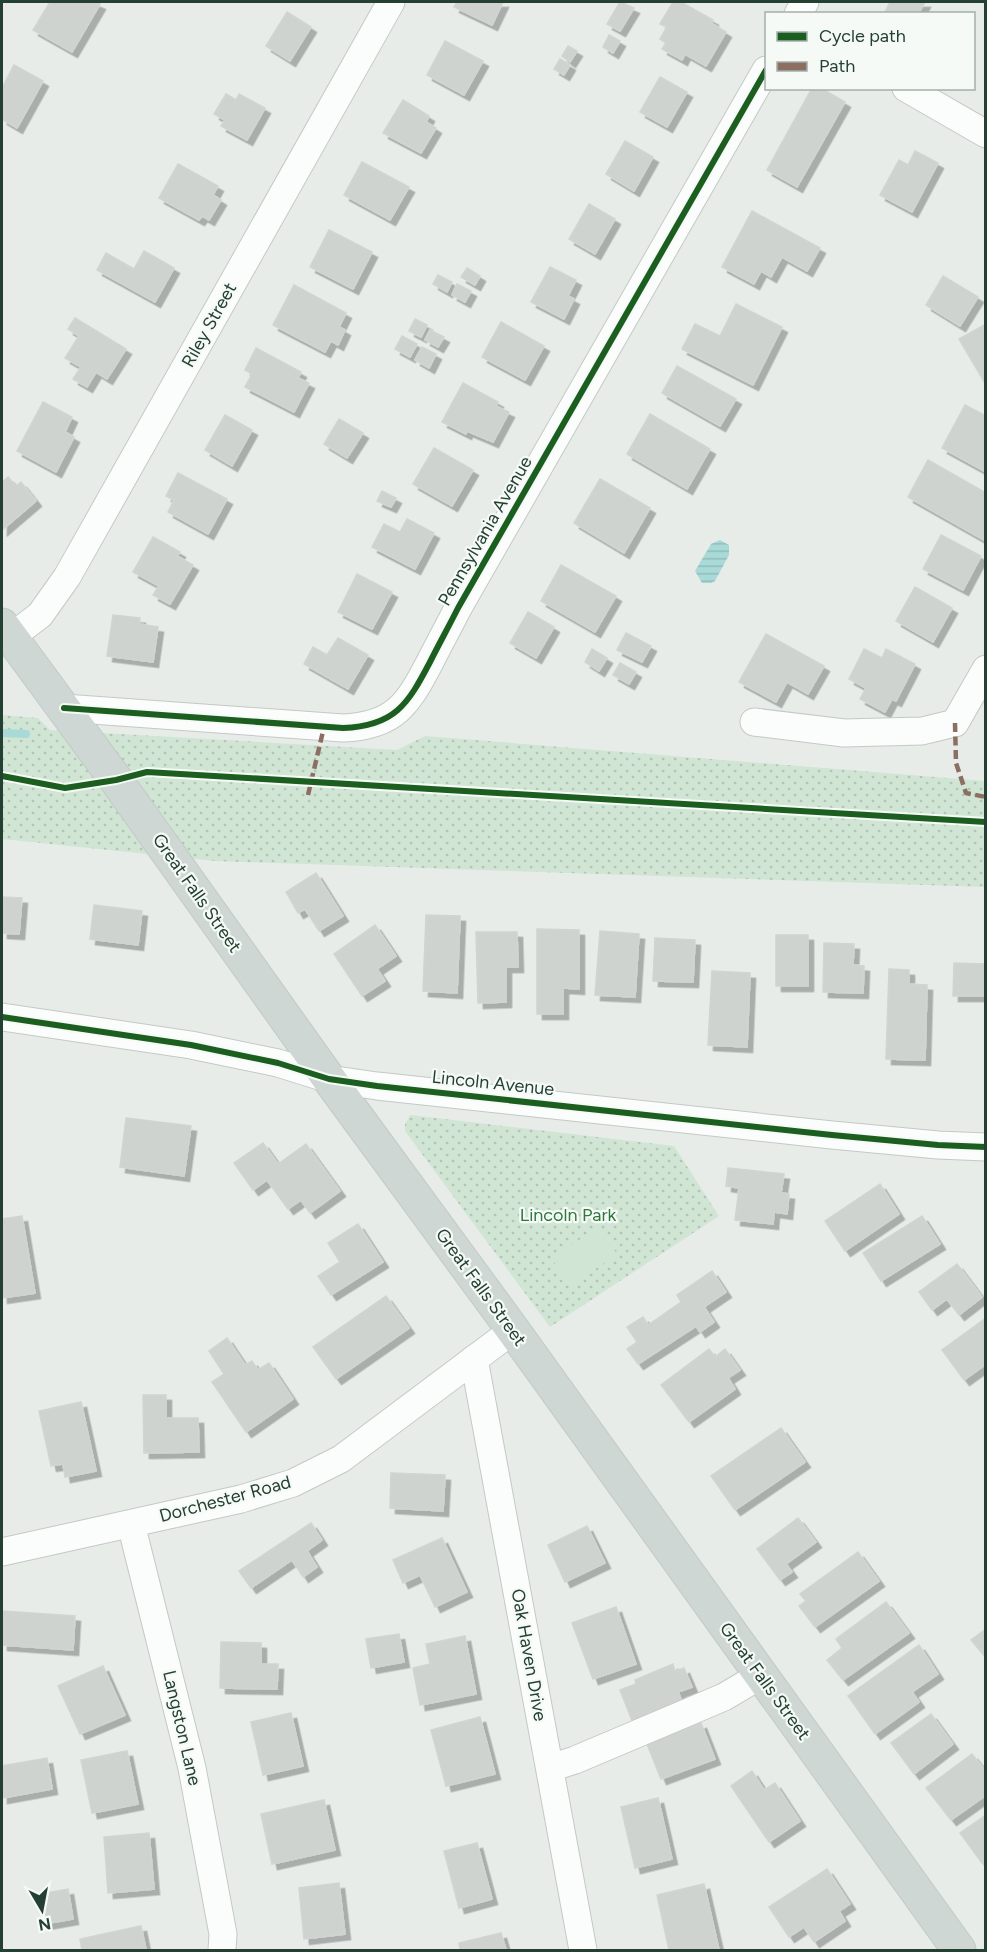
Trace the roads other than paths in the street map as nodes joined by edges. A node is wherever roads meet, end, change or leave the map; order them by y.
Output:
1 (392, 2) edge
2 (765, 72) edge
3 (909, 90) edge
4 (986, 134) edge
5 (6, 631) edge
6 (986, 669) edge
7 (64, 708) junction
8 (754, 722) dead end
9 (2, 1017) edge
10 (329, 1079) junction
11 (986, 1147) edge
12 (513, 1330) junction
13 (474, 1359) junction
14 (131, 1524) junction
15 (2, 1552) edge
16 (761, 1675) junction
17 (550, 1768) junction
18 (223, 1942) edge
19 (583, 1950) edge
20 (959, 1950) edge

1 - 5 street, Riley Street
2 - 7 street, Pennsylvania Avenue
3 - 4 street
5 - 7 main road, Great Falls Street
6 - 8 street
7 - 10 main road, Great Falls Street
9 - 10 street, Lincoln Avenue
10 - 11 street, Lincoln Avenue
10 - 12 main road, Great Falls Street
12 - 13 street, Dorchester Road
12 - 16 main road, Great Falls Street
13 - 14 street, Dorchester Road
13 - 17 street, Oak Haven Drive
14 - 15 street, Dorchester Road
14 - 18 street, Langston Lane
16 - 17 street
16 - 20 main road, Great Falls Street
17 - 19 street, Oak Haven Drive

